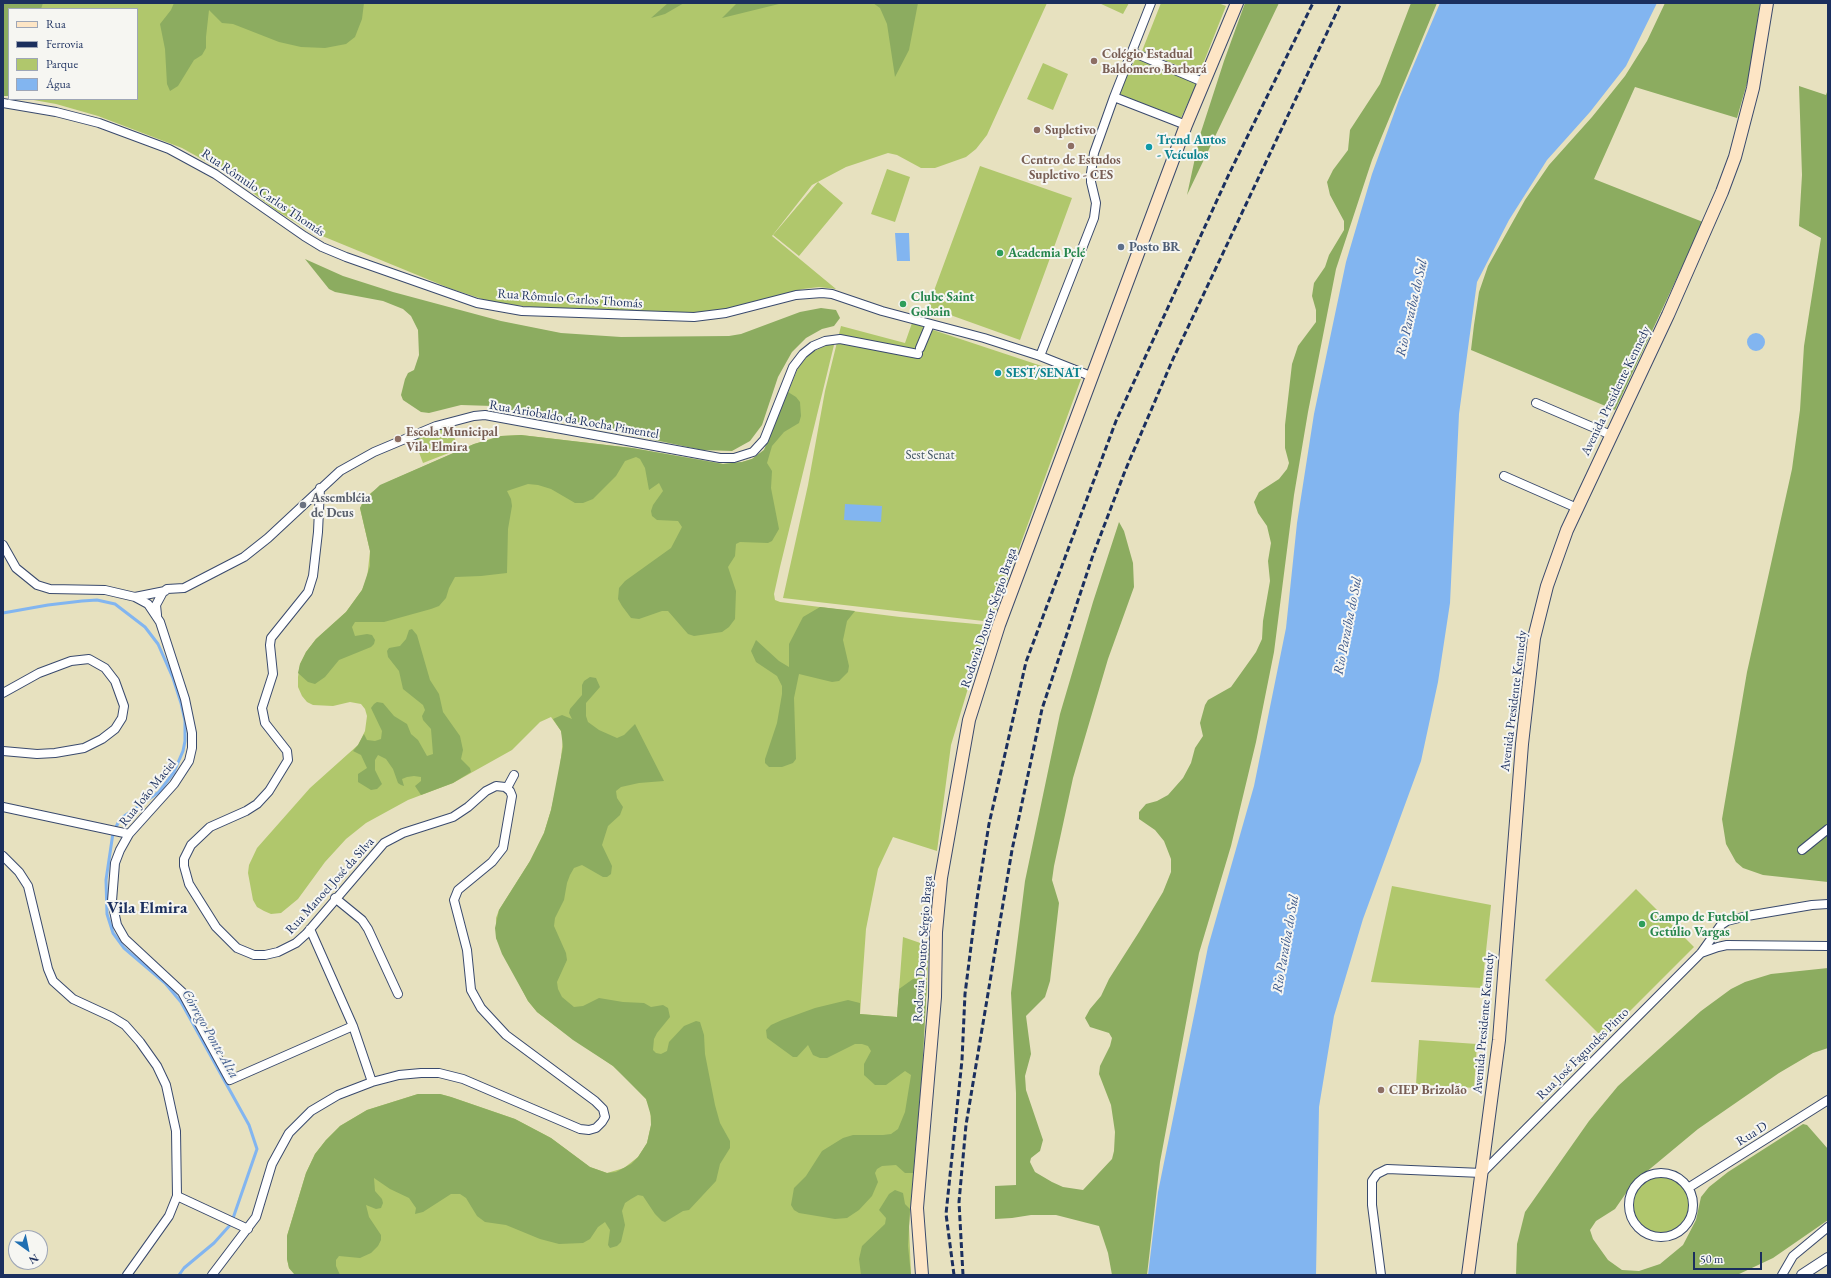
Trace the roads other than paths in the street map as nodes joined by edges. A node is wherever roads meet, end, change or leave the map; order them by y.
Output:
1 (1151, 3) edge
2 (1237, 3) edge
3 (1768, 3) edge
4 (1132, 52) junction
5 (1203, 82) junction
6 (1114, 97) junction
7 (3, 103) edge
8 (1186, 125) junction
9 (930, 324) junction
10 (1040, 356) junction
11 (1093, 377) junction
12 (1536, 403) dead end
13 (1611, 435) junction
14 (1504, 476) dead end
15 (320, 488) junction
16 (1577, 508) junction
17 (3, 545) edge
18 (168, 589) junction
19 (135, 597) junction
20 (157, 615) junction
21 (3, 693) edge
22 (3, 751) edge
23 (514, 774) dead end
24 (507, 788) junction
25 (3, 807) edge
26 (1828, 829) edge
27 (129, 834) junction
28 (1802, 850) dead end
29 (3, 856) edge
30 (335, 898) junction
31 (1828, 904) edge
32 (310, 929) junction
33 (1828, 946) edge
34 (1702, 953) junction
35 (398, 994) dead end
36 (353, 1026) junction
37 (372, 1082) junction
38 (1828, 1100) edge
39 (1482, 1172) junction
40 (1688, 1188) junction
41 (177, 1196) junction
42 (1828, 1227) edge
43 (248, 1229) junction
44 (1828, 1258) edge
45 (127, 1275) edge
46 (212, 1275) edge
47 (922, 1275) edge
48 (1381, 1275) edge
49 (1468, 1275) edge
50 (1782, 1275) edge
51 (1802, 1275) edge

1 - 4 street
2 - 5 main road, Rodovia Doutor Sérgio Braga
3 - 13 main road, Avenida Presidente Kennedy
4 - 5 street
4 - 6 street
5 - 8 main road, Rodovia Doutor Sérgio Braga
6 - 8 street
6 - 10 street
7 - 9 street, Rua Rômulo Carlos Thomás
8 - 11 main road, Rodovia Doutor Sérgio Braga
9 - 10 street, Rua Rômulo Carlos Thomás
9 - 15 street, Rua Ariobaldo da Rocha Pimentel
10 - 11 street, Rua Rômulo Carlos Thomás
11 - 47 main road, Rodovia Doutor Sérgio Braga
12 - 13 street
13 - 16 main road, Avenida Presidente Kennedy
14 - 16 street
15 - 18 street, Rua Ariobaldo da Rocha Pimentel
15 - 32 street, Rua Manoel José da Silva
16 - 39 main road, Avenida Presidente Kennedy
17 - 19 street
18 - 19 street, Rua Ariobaldo da Rocha Pimentel
18 - 20 street
19 - 20 street
20 - 27 street, Rua João Maciel
21 - 22 street
23 - 24 street
24 - 30 street, Rua Manoel José da Silva
24 - 37 street
25 - 27 street
26 - 28 street
27 - 36 street, Rua João Maciel
29 - 41 street
30 - 32 street, Rua Manoel José da Silva
30 - 35 street
31 - 34 street, Rua José Fagundes Pinto
32 - 36 street
33 - 34 street, Rua José Fagundes Pinto
34 - 39 street, Rua José Fagundes Pinto
36 - 37 street
37 - 43 street
38 - 40 street, Rua D
39 - 48 street
39 - 49 main road, Avenida Presidente Kennedy
40 - 40 street
41 - 43 street
41 - 45 street
42 - 50 street
43 - 46 street
44 - 51 street

